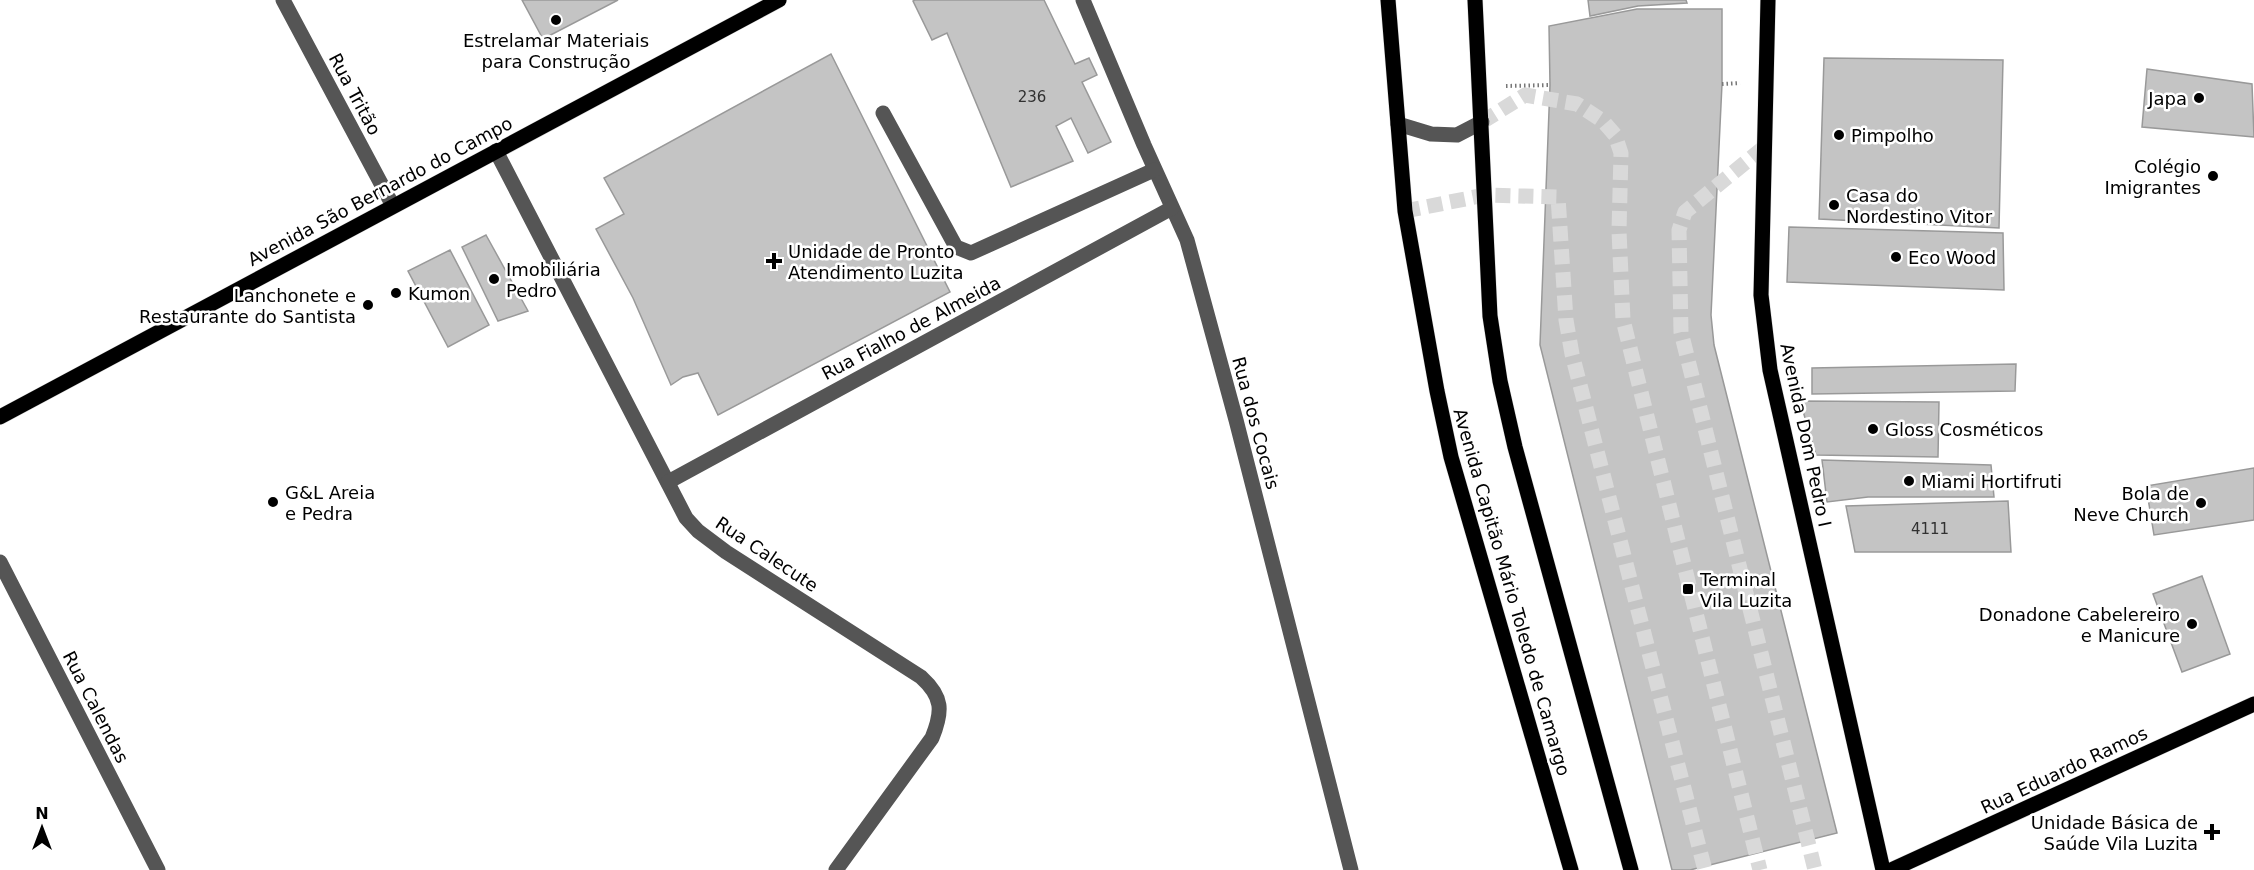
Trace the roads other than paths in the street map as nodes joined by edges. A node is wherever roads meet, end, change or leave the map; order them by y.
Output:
1 (283, 0) edge
2 (779, 0) edge
3 (1083, 0) edge
4 (1388, 0) edge
5 (1475, 0) edge
6 (1768, 0) edge
7 (883, 112) dead end
8 (1482, 122) junction
9 (1398, 124) junction
10 (496, 152) junction
11 (1155, 170) junction
12 (393, 206) junction
13 (1172, 208) junction
14 (0, 417) edge
15 (668, 482) junction
16 (0, 562) edge
17 (2254, 704) edge
18 (158, 870) edge
19 (836, 870) edge
20 (1351, 870) edge
21 (1571, 870) edge
22 (1631, 870) edge
23 (1883, 870) edge
24 (1891, 870) edge

1 - 12 street, Rua Tritão
2 - 10 main road, Avenida São Bernardo do Campo
3 - 11 street, Rua dos Cocais
4 - 9 main road, Avenida Capitão Mário Toledo de Camargo
5 - 8 main road
6 - 23 main road, Avenida Dom Pedro I
7 - 11 street
8 - 9 street
8 - 22 main road
9 - 21 main road, Avenida Capitão Mário Toledo de Camargo
10 - 12 main road, Avenida São Bernardo do Campo
10 - 15 street, Rua Calecute
11 - 13 street, Rua dos Cocais
12 - 14 main road, Avenida São Bernardo do Campo
13 - 15 street, Rua Fialho de Almeida
13 - 20 street, Rua dos Cocais
15 - 19 street, Rua Calecute
16 - 18 street, Rua Calendas
17 - 24 main road, Rua Eduardo Ramos

